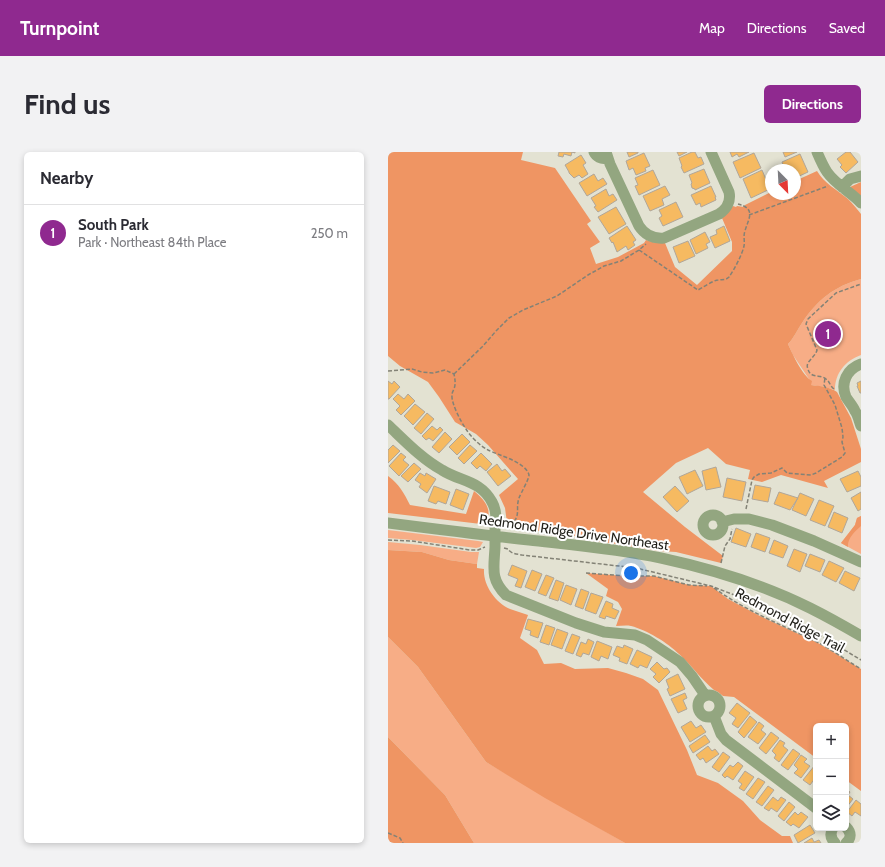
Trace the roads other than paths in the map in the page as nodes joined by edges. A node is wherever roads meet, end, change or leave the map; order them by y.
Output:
1 (594, 152) edge
2 (711, 152) edge
3 (817, 152) edge
4 (607, 156) edge
5 (861, 176) edge
6 (837, 186) junction
7 (861, 203) edge
8 (861, 364) edge
9 (388, 425) edge
10 (861, 426) edge
11 (722, 522) dead end
12 (388, 523) edge
13 (494, 536) junction
14 (861, 562) edge
15 (861, 636) edge
16 (705, 695) junction
17 (714, 716) junction
18 (813, 806) edge
19 (849, 830) edge
20 (832, 831) edge
21 (835, 843) edge
22 (846, 843) edge

1 - 4 street
2 - 4 street
3 - 6 street
5 - 6 street
6 - 7 street
8 - 10 street
9 - 13 street
11 - 14 street
12 - 13 street, Redmond Ridge Drive Northeast
13 - 15 street, Redmond Ridge Drive Northeast
13 - 16 street
16 - 17 street
16 - 17 street
17 - 18 street
19 - 22 street
20 - 21 street

